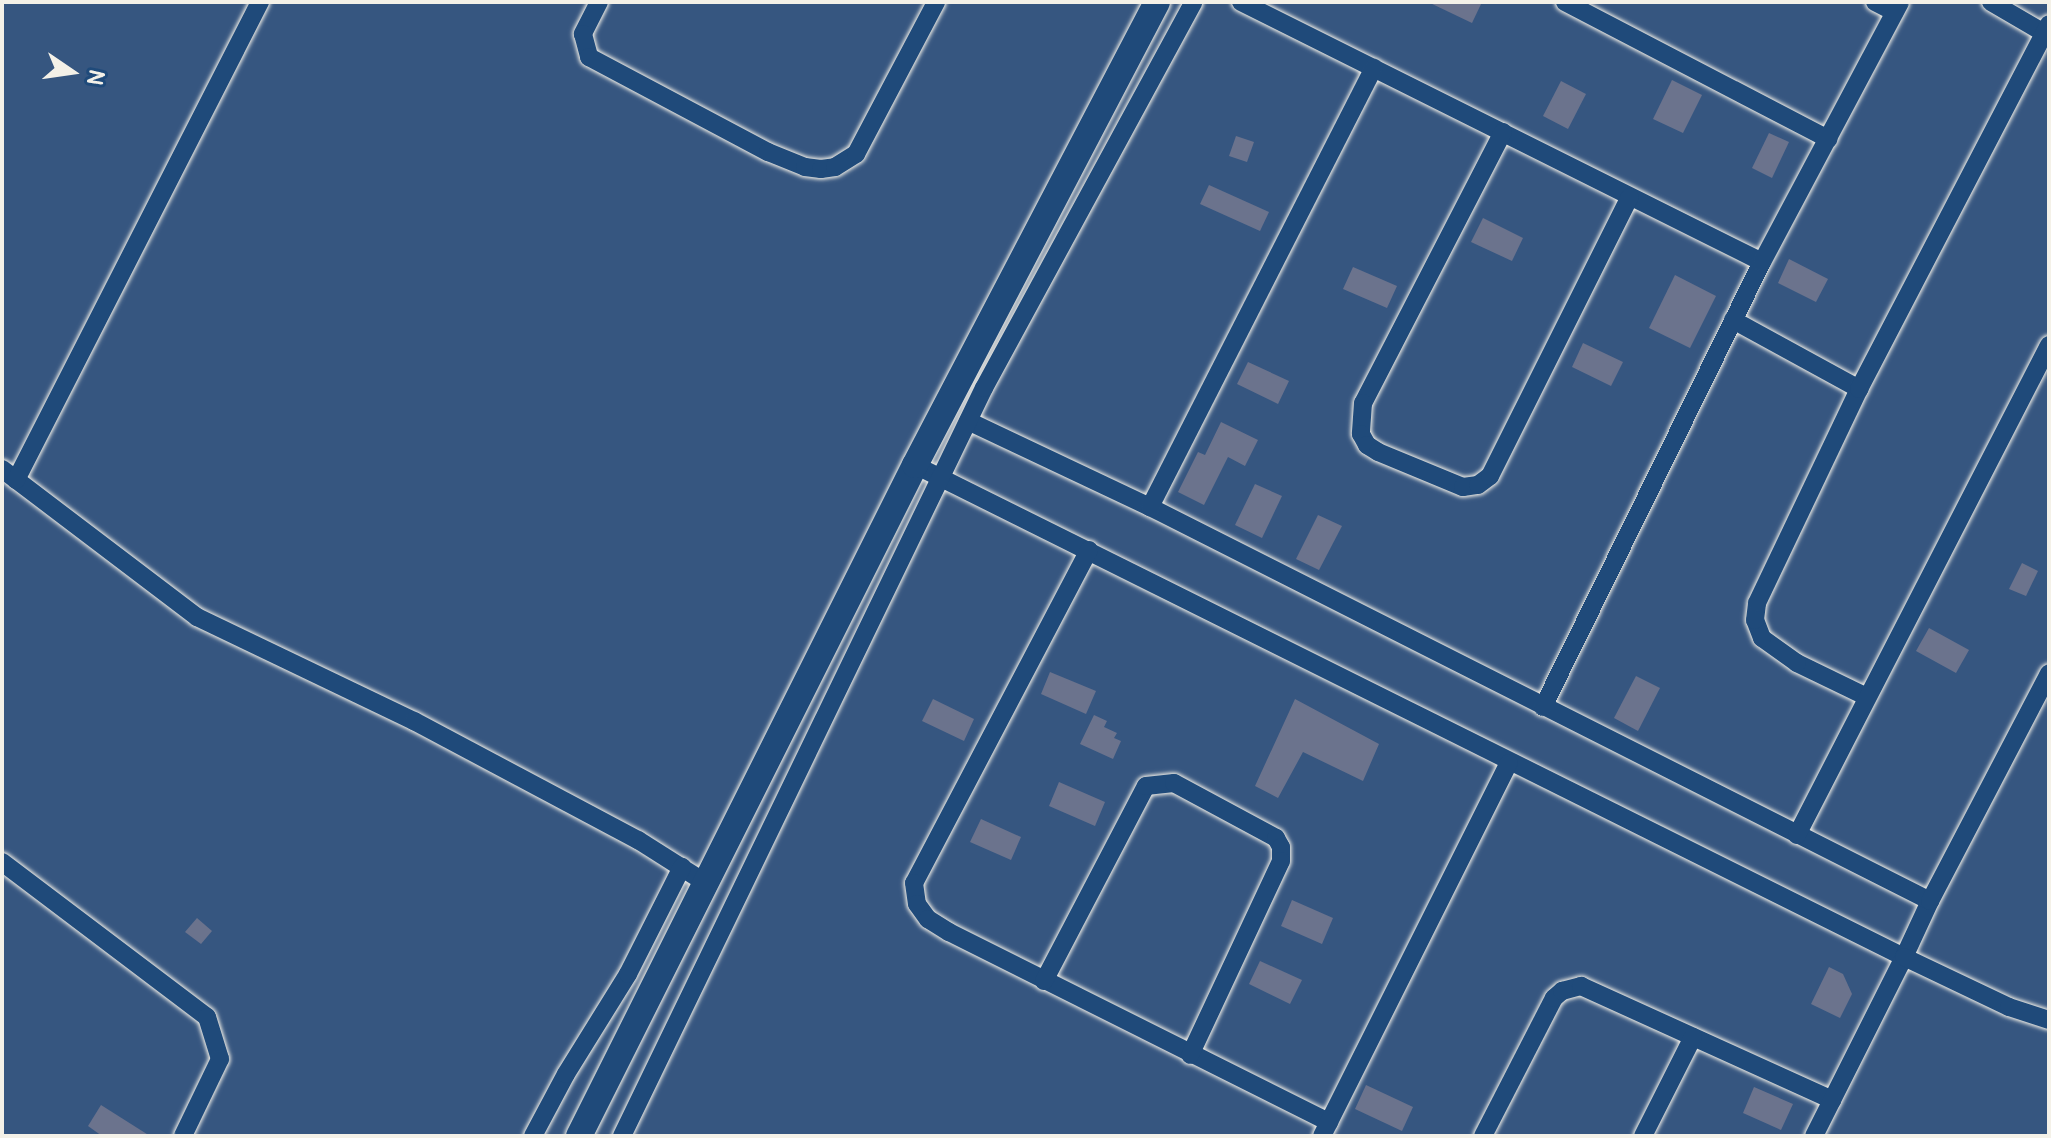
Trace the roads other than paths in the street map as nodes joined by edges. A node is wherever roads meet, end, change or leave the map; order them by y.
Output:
1 (260, 2) edge
2 (599, 2) edge
3 (936, 2) edge
4 (1157, 2) edge
5 (1194, 2) edge
6 (1241, 2) edge
7 (1565, 2) edge
8 (1875, 2) edge
9 (1991, 2) edge
10 (1897, 7) edge
11 (2047, 28) edge
12 (1374, 68) junction
13 (1503, 132) junction
14 (1828, 139) junction
15 (1630, 197) junction
16 (1762, 262) junction
17 (1733, 320) junction
18 (2049, 345) edge
19 (1859, 389) junction
20 (968, 421) junction
21 (915, 465) junction
22 (9, 474) edge
23 (942, 477) junction
24 (1150, 507) junction
25 (1089, 550) junction
26 (2049, 673) edge
27 (1865, 696) junction
28 (1543, 707) junction
29 (1509, 763) junction
30 (1797, 835) junction
31 (2, 862) edge
32 (682, 867) junction
33 (706, 883) junction
34 (1930, 901) junction
35 (1904, 957) junction
36 (1044, 981) junction
37 (2049, 1020) edge
38 (1693, 1037) junction
39 (1190, 1055) junction
40 (1832, 1100) junction
41 (1325, 1129) edge
42 (183, 1136) edge
43 (533, 1136) edge
44 (579, 1136) edge
45 (622, 1136) edge
46 (1483, 1136) edge
47 (1643, 1136) edge
48 (1814, 1136) edge

1 - 22 street
2 - 3 street
4 - 21 street
5 - 20 street
6 - 12 street
7 - 14 street
8 - 10 street
9 - 11 street
10 - 14 street
11 - 19 street
12 - 13 street
12 - 24 street
13 - 15 street
13 - 15 street
14 - 16 street
15 - 16 street
16 - 17 street
17 - 19 street
17 - 28 street
18 - 27 street
19 - 27 street
20 - 23 street
20 - 24 street
21 - 23 street
21 - 33 street
22 - 32 street
23 - 25 street
23 - 45 street
24 - 28 street
25 - 29 street
25 - 36 street
26 - 34 street
27 - 30 street
28 - 30 street
29 - 35 street
29 - 41 street
30 - 34 street
31 - 42 street
32 - 33 street
32 - 43 street
33 - 44 street
34 - 35 street
35 - 37 street
35 - 40 street
36 - 39 street
36 - 39 street
38 - 40 street
38 - 46 street
38 - 47 street
39 - 41 street
40 - 48 street

